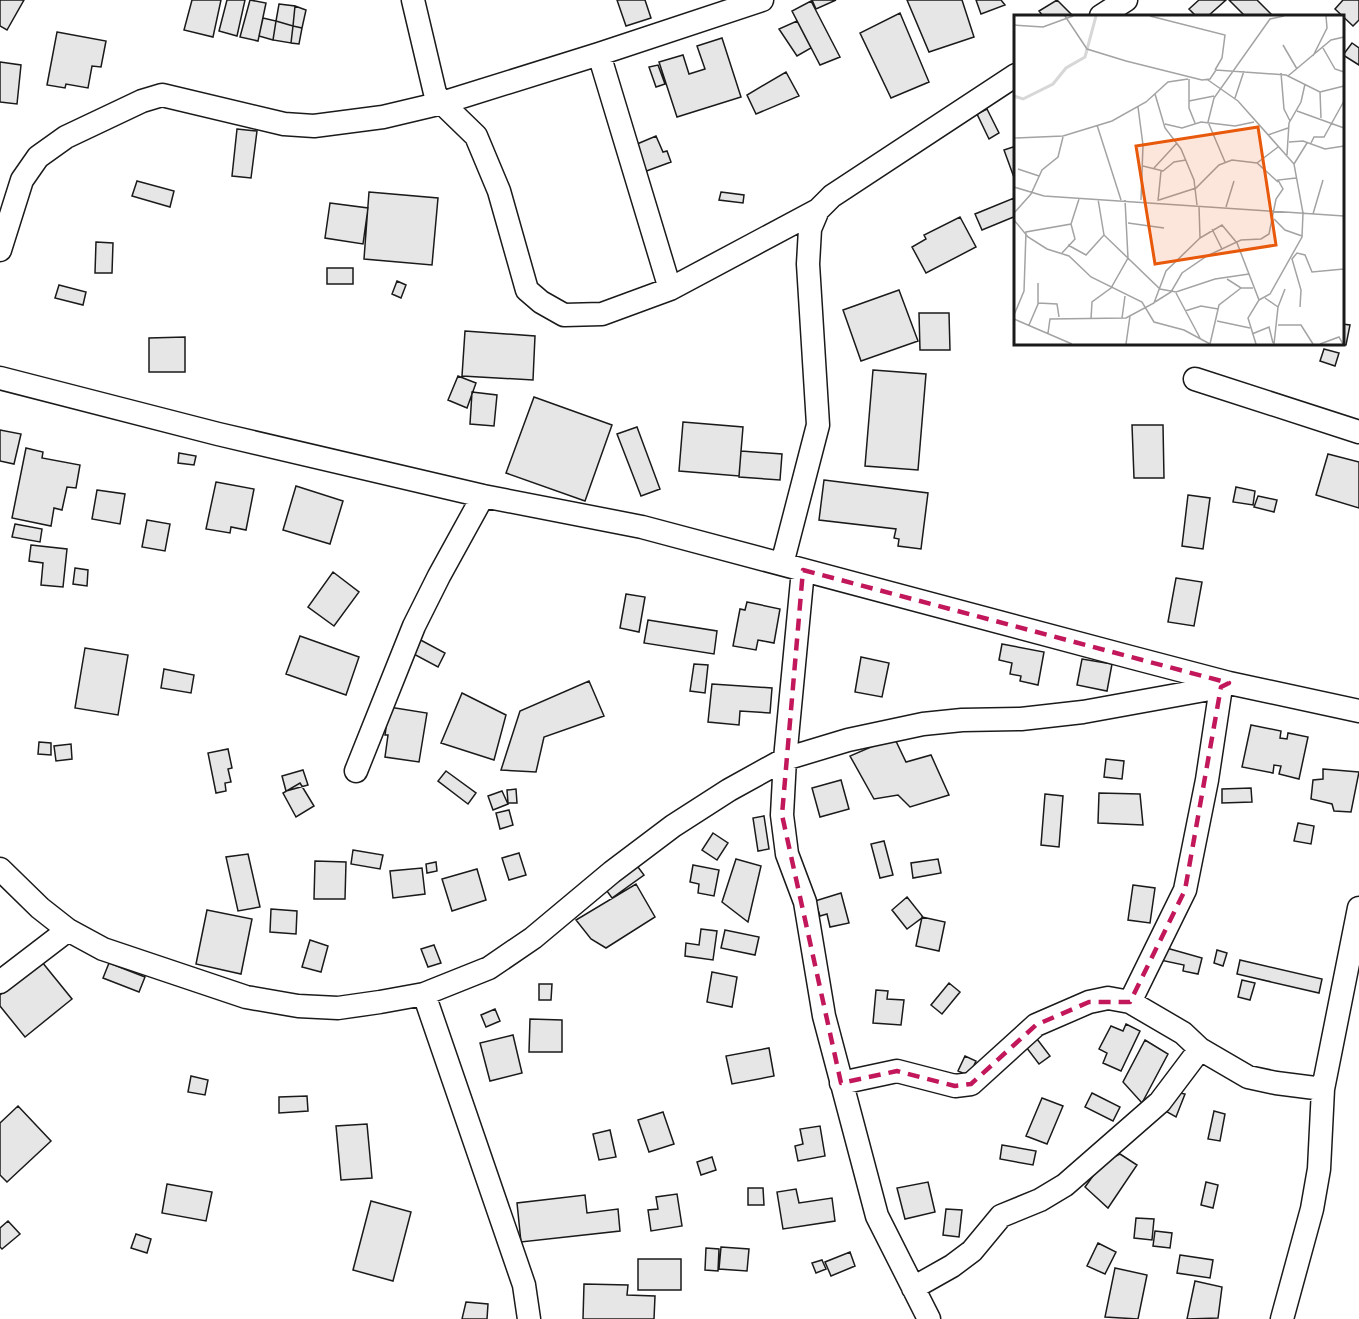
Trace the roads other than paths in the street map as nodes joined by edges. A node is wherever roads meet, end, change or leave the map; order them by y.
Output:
1 (413, 0) edge
2 (762, 0) edge
3 (1126, 0) edge
4 (1103, 15) edge
5 (599, 54) junction
6 (1014, 76) edge
7 (442, 103) junction
8 (818, 210) junction
9 (0, 250) edge
10 (670, 289) junction
11 (0, 378) edge
12 (1195, 379) dead end
13 (1359, 432) edge
14 (483, 496) junction
15 (792, 567) junction
16 (1225, 685) junction
17 (1359, 711) edge
18 (785, 759) junction
19 (356, 771) dead end
20 (0, 869) edge
21 (1359, 908) edge
22 (68, 930) junction
23 (0, 982) edge
24 (424, 994) junction
25 (1130, 1002) junction
26 (1200, 1049) junction
27 (841, 1083) junction
28 (1323, 1089) junction
29 (913, 1288) junction
30 (529, 1319) edge
31 (929, 1319) edge
32 (1282, 1319) edge

1 - 7 street
2 - 5 street
3 - 4 street
5 - 7 street
5 - 10 street
6 - 8 street
7 - 9 street
7 - 10 street
8 - 10 street
8 - 15 street
11 - 14 street
12 - 13 street
14 - 15 street
14 - 19 street
15 - 16 street
15 - 18 street
16 - 17 street
16 - 18 street
16 - 25 street
18 - 24 street
18 - 27 street
20 - 22 street
21 - 28 street
22 - 23 street
22 - 24 street
24 - 30 street
25 - 26 street
25 - 27 street
26 - 28 street
26 - 29 street
27 - 29 street
28 - 32 street
29 - 31 street

